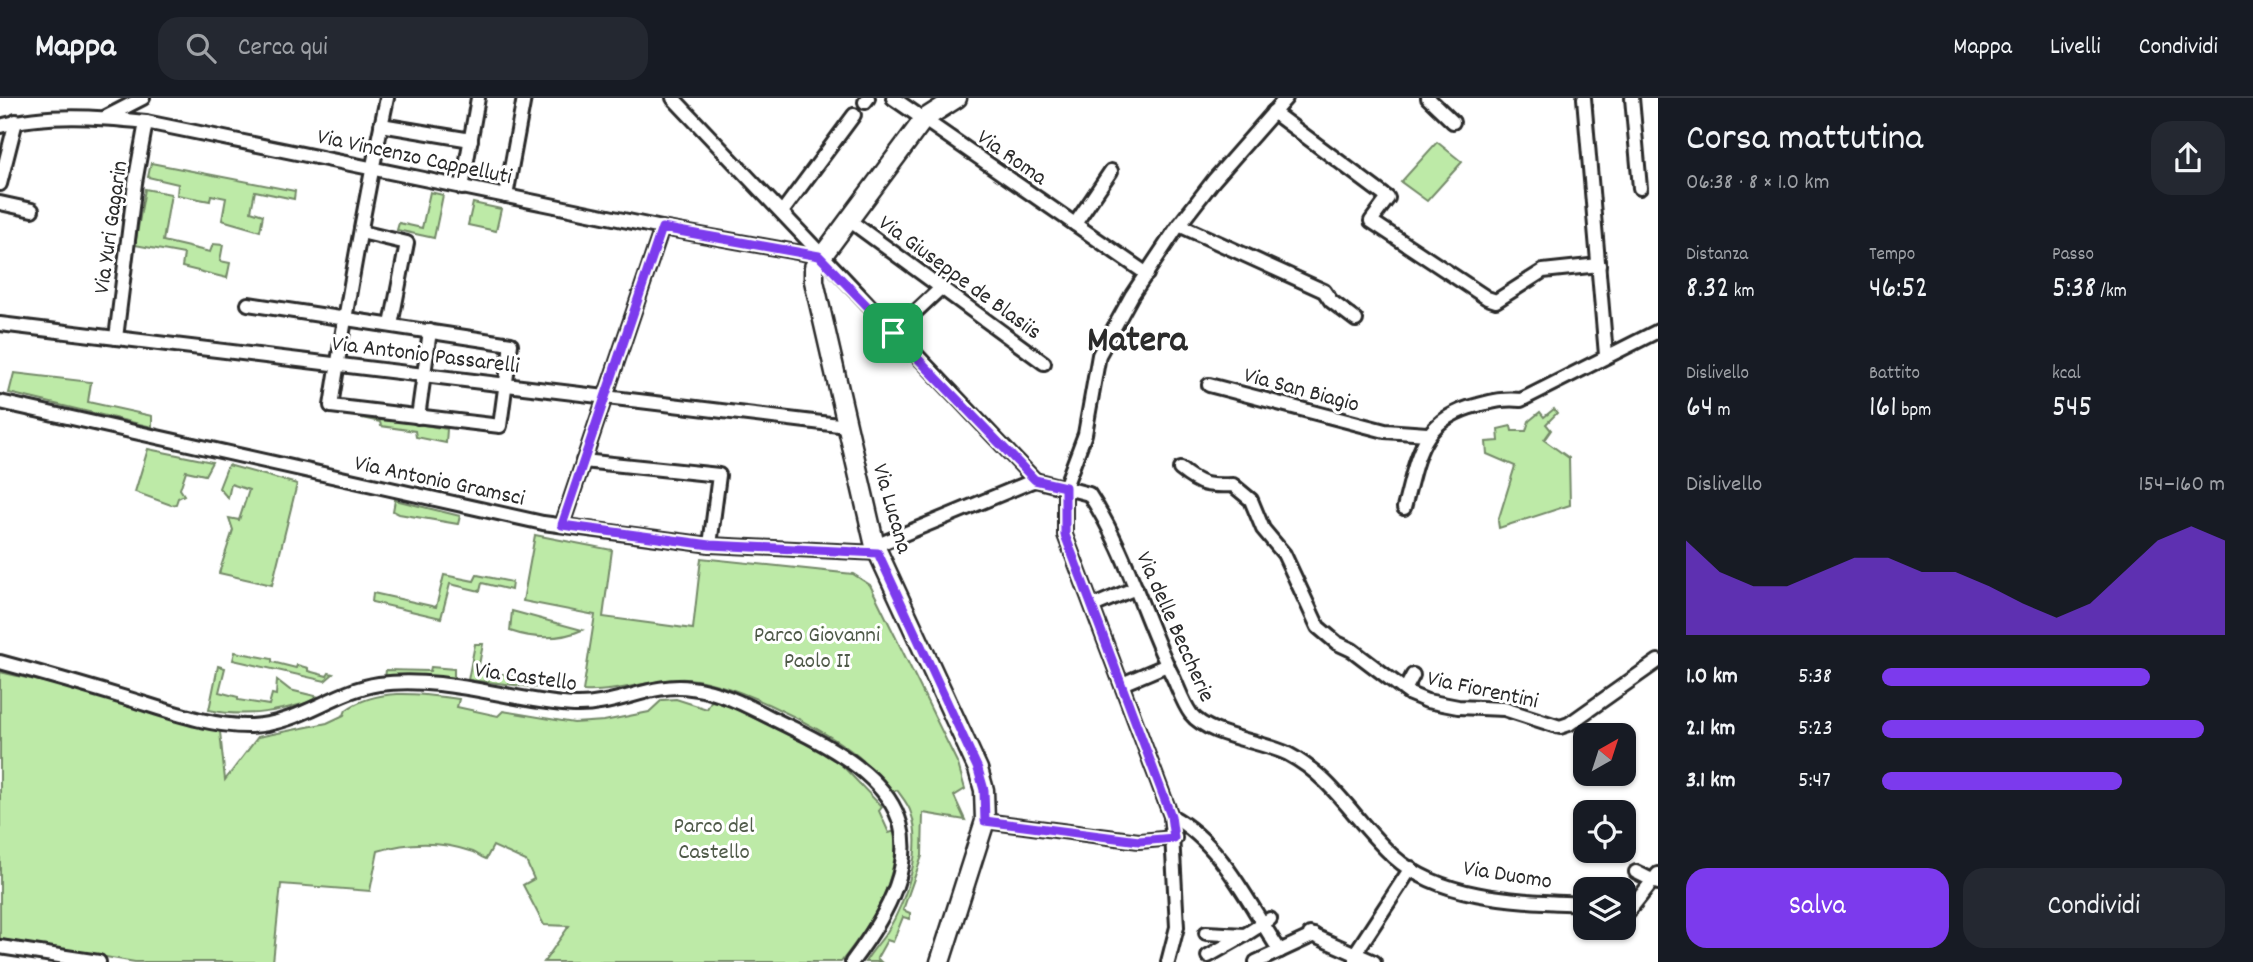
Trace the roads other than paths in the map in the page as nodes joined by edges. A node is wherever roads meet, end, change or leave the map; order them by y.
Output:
1 (143, 98) edge
2 (387, 98) edge
3 (478, 98) edge
4 (524, 98) edge
5 (673, 98) edge
6 (893, 98) edge
7 (957, 98) edge
8 (1286, 98) edge
9 (1428, 98) edge
10 (1584, 98) edge
11 (1632, 98) edge
12 (1273, 112) junction
13 (854, 115) dead end
14 (106, 118) junction
15 (925, 119) junction
16 (16, 121) junction
17 (146, 121) junction
18 (1453, 122) dead end
19 (381, 125) junction
20 (0, 126) edge
21 (471, 140) junction
22 (372, 168) junction
23 (1111, 171) dead end
24 (0, 184) edge
25 (462, 188) junction
26 (1640, 188) dead end
27 (506, 196) junction
28 (0, 203) edge
29 (32, 211) dead end
30 (782, 212) junction
31 (853, 223) dead end
32 (1075, 224) junction
33 (1180, 225) junction
34 (662, 228) junction
35 (361, 232) junction
36 (819, 256) junction
37 (1599, 265) junction
38 (1144, 278) junction
39 (942, 287) junction
40 (248, 304) dead end
41 (346, 318) junction
42 (1356, 320) dead end
43 (0, 324) edge
44 (391, 325) junction
45 (430, 331) junction
46 (1658, 331) edge
47 (893, 333) junction
48 (116, 338) junction
49 (1606, 355) junction
50 (338, 363) junction
51 (1044, 363) dead end
52 (424, 373) junction
53 (506, 384) junction
54 (1209, 385) dead end
55 (605, 397) junction
56 (0, 402) edge
57 (418, 416) junction
58 (847, 426) junction
59 (1427, 434) junction
60 (583, 461) junction
61 (1180, 469) dead end
62 (1035, 480) junction
63 (1065, 487) junction
64 (1404, 508) dead end
65 (562, 525) junction
66 (710, 545) junction
67 (876, 549) junction
68 (1136, 588) junction
69 (1093, 606) junction
70 (1658, 661) edge
71 (0, 662) edge
72 (1167, 665) junction
73 (1413, 675) dead end
74 (1122, 684) junction
75 (1405, 690) junction
76 (1171, 816) junction
77 (985, 821) junction
78 (1174, 838) junction
79 (1411, 868) junction
80 (1636, 873) dead end
81 (1426, 877) joint
82 (1657, 879) edge
83 (1573, 903) edge
84 (1636, 903) edge
85 (1266, 922) junction
86 (1206, 933) dead end
87 (1245, 935) junction
88 (0, 947) edge
89 (1280, 951) junction
90 (1208, 956) dead end
91 (1356, 957) edge
92 (99, 962) edge
93 (852, 962) edge
94 (940, 962) edge
95 (1168, 962) edge
96 (1256, 962) edge
97 (1374, 962) edge

1 - 14 street
2 - 19 street
3 - 21 street
4 - 27 street
5 - 30 street
6 - 15 street, Via Roma
7 - 15 street
8 - 12 street
9 - 18 street
10 - 37 street
11 - 26 street
12 - 33 street
12 - 37 street
13 - 30 street
14 - 16 street, Via Vincenzo Cappelluti
14 - 17 street, Via Vincenzo Cappelluti
15 - 32 street, Via Roma
15 - 36 street
16 - 20 street, Via Vincenzo Cappelluti
16 - 24 street
17 - 22 street, Via Vincenzo Cappelluti
17 - 48 street, Via Yuri Gagarin
19 - 21 street
19 - 22 street
21 - 25 street
22 - 25 street, Via Vincenzo Cappelluti
22 - 35 street
23 - 32 street
25 - 27 street, Via Vincenzo Cappelluti
27 - 34 street, Via Vincenzo Cappelluti
28 - 29 street
30 - 36 street
31 - 39 street, Via Giuseppe de Blasiis
32 - 38 street, Via Roma
33 - 38 street
33 - 42 street
34 - 36 street, Via Vincenzo Cappelluti
34 - 55 street
35 - 41 street
35 - 44 street
36 - 47 street
36 - 58 street, Via Lucana
37 - 49 street
38 - 63 street
39 - 47 street
39 - 51 street, Via Giuseppe de Blasiis
40 - 41 street
41 - 44 street
41 - 50 street
43 - 48 street, Via Antonio Passarelli
44 - 45 street
45 - 52 street
45 - 53 street
46 - 49 street
47 - 62 street
48 - 50 street, Via Antonio Passarelli
49 - 59 street
50 - 52 street, Via Antonio Passarelli
50 - 57 street
52 - 53 street, Via Antonio Passarelli
52 - 57 street
53 - 55 street, Via Antonio Passarelli
53 - 57 street
54 - 59 street, Via San Biagio
55 - 58 street, Via Antonio Passarelli
55 - 60 street
56 - 65 street, Via Antonio Gramsci
58 - 67 street, Via Lucana
59 - 64 street
60 - 65 street
60 - 66 street
61 - 75 street, Via Fiorentini
62 - 63 street, Via delle Beccherie
62 - 67 street
63 - 68 street, Via delle Beccherie
63 - 69 street
65 - 66 street, Via Antonio Gramsci
66 - 67 street, Via Antonio Gramsci
67 - 77 street, Via Lucana
68 - 69 street
68 - 72 street, Via delle Beccherie
69 - 74 street
70 - 75 street, Via Fiorentini
71 - 93 street, Via Castello
72 - 74 street
72 - 79 street, Via delle Beccherie
73 - 75 street
74 - 76 street
76 - 78 street
76 - 85 street
77 - 78 street
77 - 94 street, Via Lucana
78 - 95 street
79 - 81 street, Via delle Beccherie
79 - 91 street
80 - 82 street
81 - 83 street, Via Duomo
82 - 84 street
85 - 87 street
85 - 89 street
86 - 87 street
87 - 90 street
88 - 92 street
89 - 91 street
89 - 96 street
91 - 97 street

